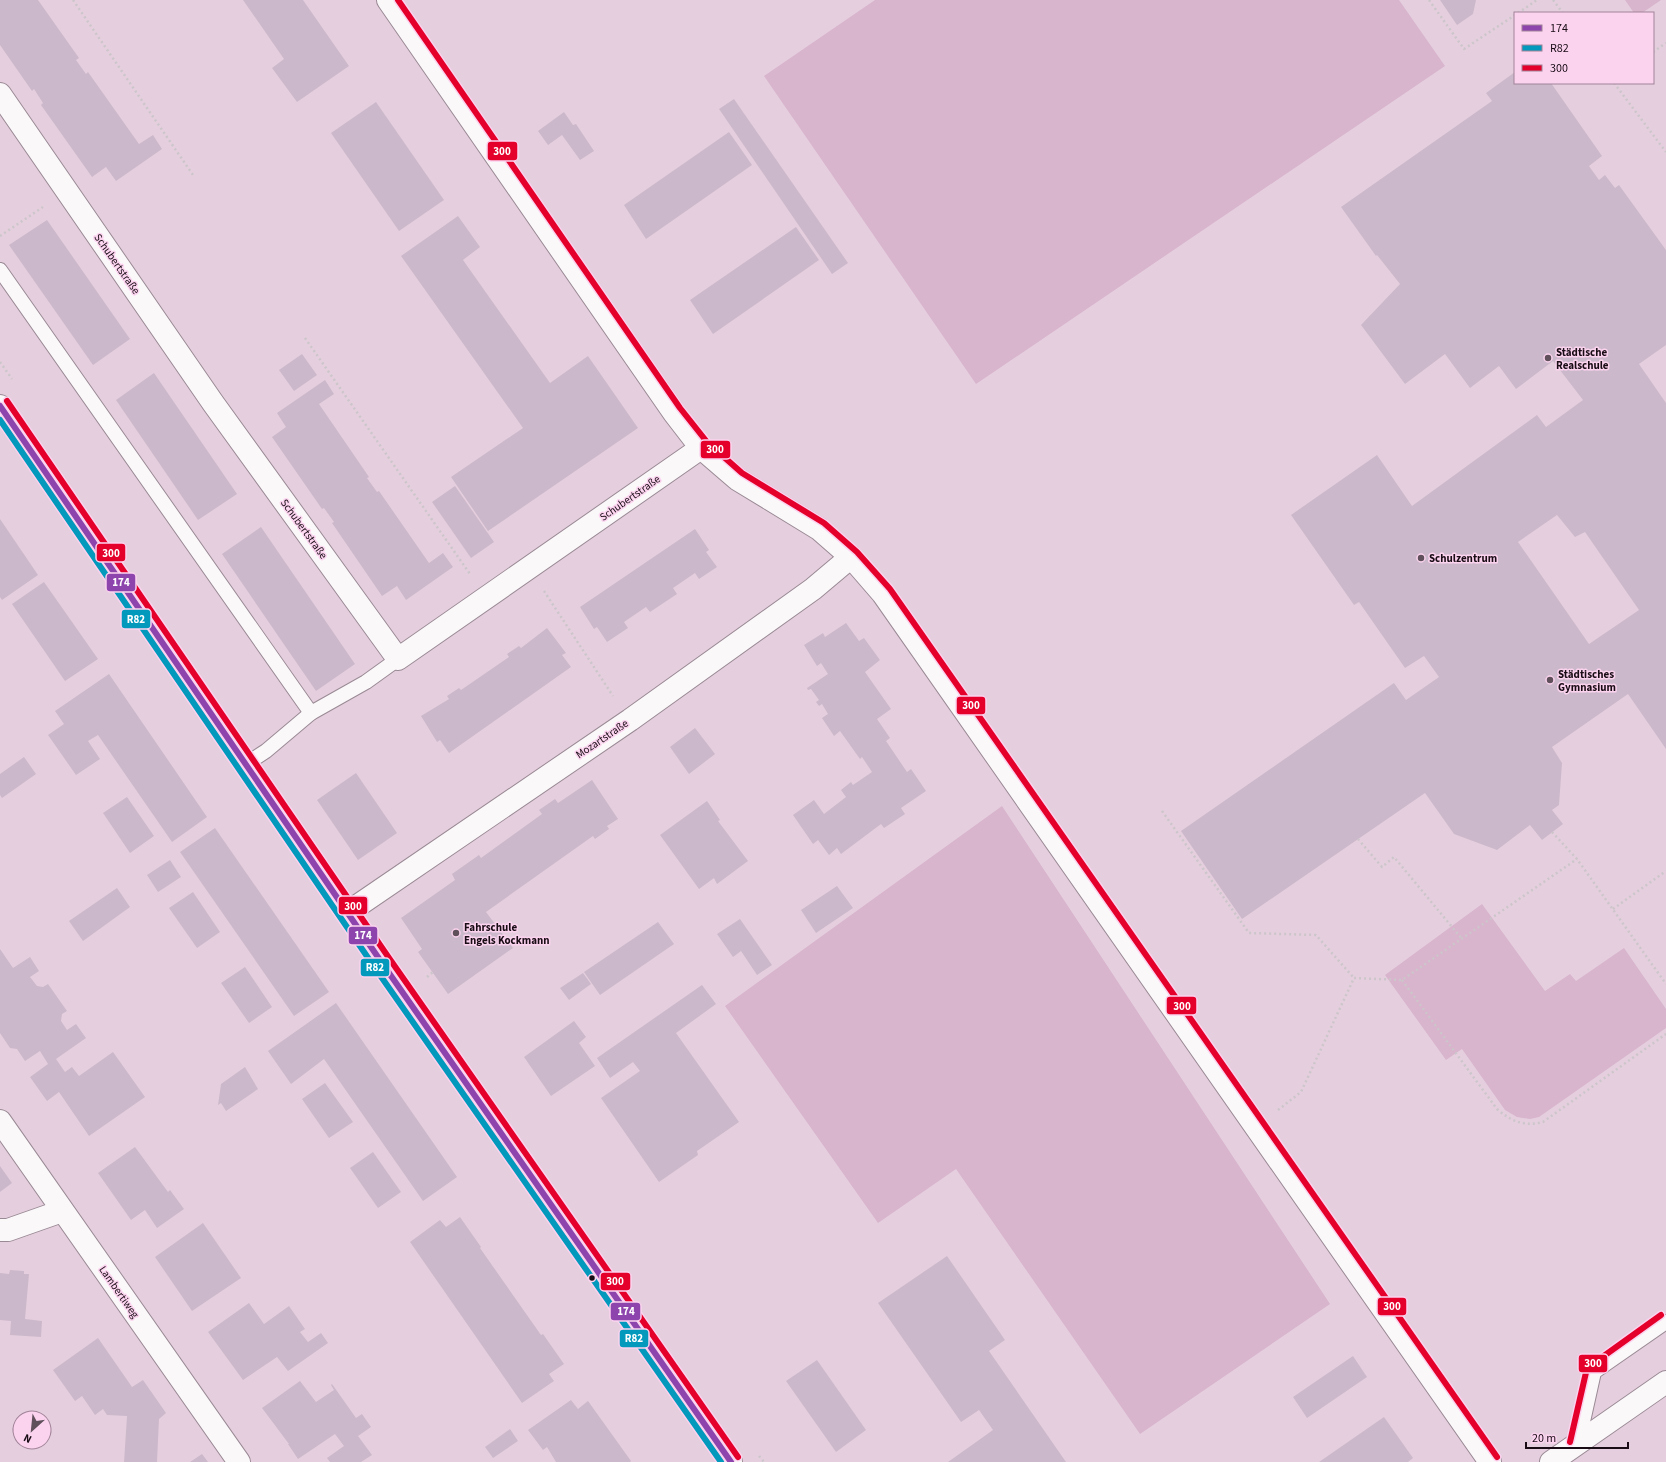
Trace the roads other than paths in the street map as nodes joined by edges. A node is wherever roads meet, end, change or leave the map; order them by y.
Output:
1 (388, 0) edge
2 (0, 94) edge
3 (0, 270) edge
4 (0, 406) edge
5 (701, 448) junction
6 (851, 557) junction
7 (398, 659) junction
8 (311, 713) junction
9 (246, 764) junction
10 (347, 914) junction
11 (0, 1121) edge
12 (62, 1211) junction
13 (0, 1230) edge
14 (1666, 1322) edge
15 (1666, 1382) edge
16 (1578, 1444) junction
17 (239, 1462) edge
18 (731, 1462) edge
19 (1490, 1462) edge
20 (1551, 1462) edge

1 - 5 street
2 - 7 street, Schubertstraße
3 - 8 lane
4 - 9 street
5 - 6 street
5 - 7 street, Schubertstraße
6 - 10 street, Mozartstraße
6 - 19 street
7 - 8 lane
8 - 9 lane
9 - 10 street
10 - 18 street
11 - 12 street, Lambertiweg
12 - 13 street
12 - 17 street, Lambertiweg
14 - 16 lane
15 - 16 street
16 - 20 street

